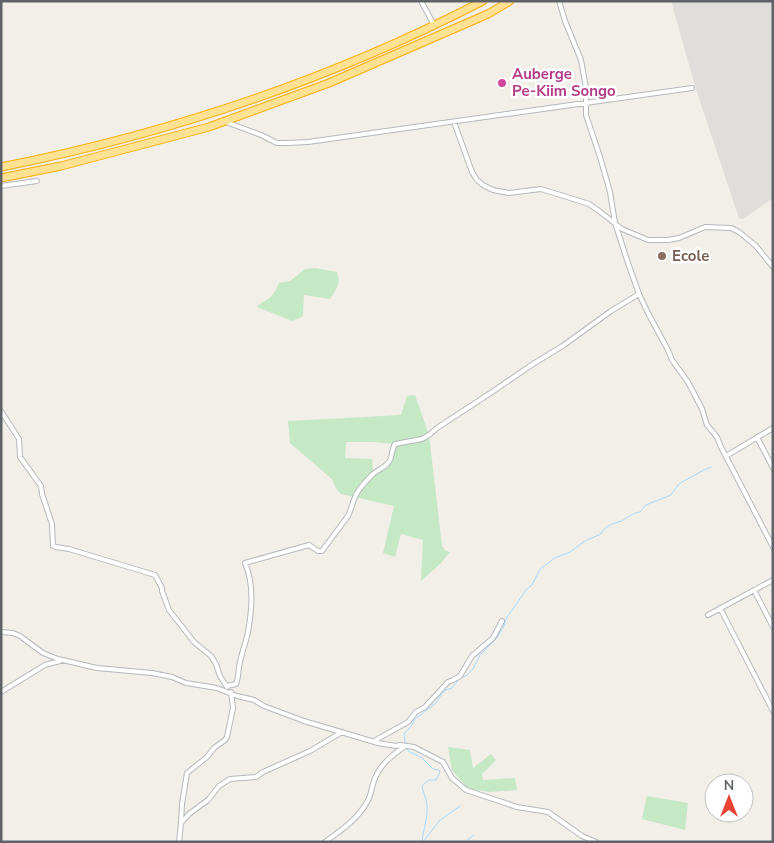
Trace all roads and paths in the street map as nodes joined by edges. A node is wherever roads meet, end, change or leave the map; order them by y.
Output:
1 (421, 1) edge
2 (483, 1) edge
3 (510, 1) edge
4 (559, 1) edge
5 (434, 25) junction
6 (692, 88) dead end
7 (587, 103) junction
8 (224, 122) junction
9 (454, 122) junction
10 (1, 167) edge
11 (1, 178) edge
12 (37, 181) dead end
13 (1, 186) edge
14 (615, 223) junction
15 (773, 267) edge
16 (639, 294) junction
17 (1, 411) edge
18 (773, 428) edge
19 (757, 437) junction
20 (726, 456) junction
21 (773, 468) edge
22 (773, 547) edge
23 (773, 580) edge
24 (754, 590) junction
25 (720, 608) junction
26 (708, 615) dead end
27 (502, 621) dead end
28 (772, 624) edge
29 (1, 632) edge
30 (62, 660) junction
31 (227, 686) junction
32 (1, 692) edge
33 (232, 694) junction
34 (771, 703) edge
35 (773, 711) edge
36 (342, 732) junction
37 (374, 742) junction
38 (405, 746) junction
39 (180, 823) junction
40 (180, 842) edge
41 (325, 842) edge
42 (596, 842) edge

1 - 5 street
2 - 5 highway
3 - 8 highway
4 - 7 street
5 - 10 highway
6 - 7 street
7 - 9 street
7 - 14 street
8 - 9 street
8 - 11 highway
9 - 14 street
12 - 13 street
14 - 15 street
14 - 16 street
16 - 20 street
16 - 31 street
17 - 31 street
18 - 19 street
19 - 20 street
19 - 21 street
20 - 22 street
23 - 24 street
24 - 25 street
24 - 28 street
25 - 26 street
25 - 34 street
27 - 37 street
29 - 30 street
30 - 32 street
30 - 33 street
31 - 33 street
33 - 36 street
33 - 39 street
34 - 35 street
36 - 37 street
36 - 39 street
37 - 38 street
38 - 41 street
38 - 42 street
39 - 40 street

